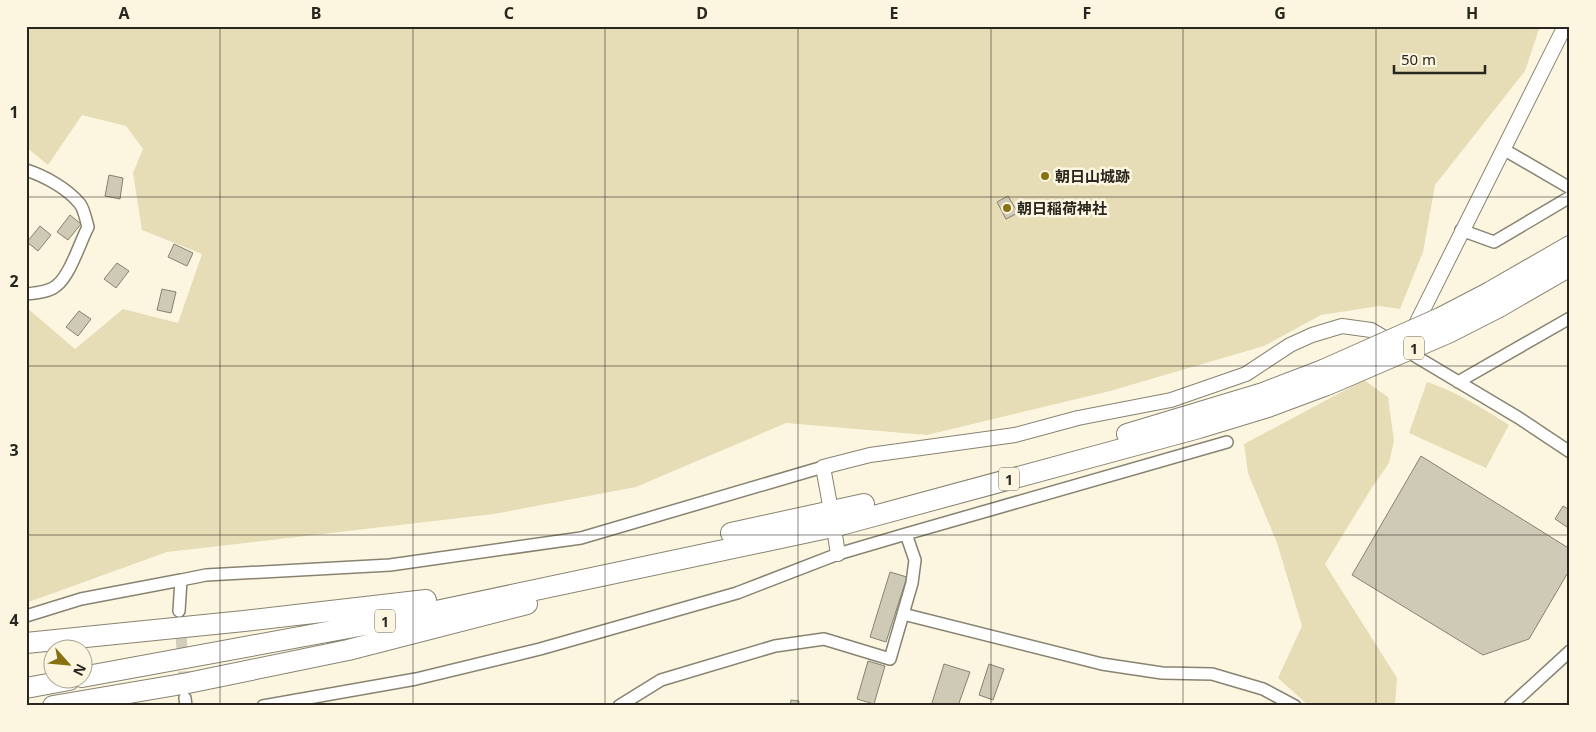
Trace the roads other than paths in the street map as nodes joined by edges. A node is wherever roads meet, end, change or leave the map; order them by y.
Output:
1 (1565, 26) edge
2 (1503, 149) junction
3 (26, 170) edge
4 (1570, 188) edge
5 (1570, 196) edge
6 (1461, 230) junction
7 (1570, 246) edge
8 (1570, 266) edge
9 (26, 294) edge
10 (1495, 299) junction
11 (1570, 318) edge
12 (1404, 349) junction
13 (1325, 377) junction
14 (1458, 382) junction
15 (1227, 442) dead end
16 (1570, 452) edge
17 (823, 467) junction
18 (830, 505) dead end
19 (906, 534) junction
20 (835, 535) dead end
21 (838, 554) junction
22 (687, 557) junction
23 (181, 580) junction
24 (426, 600) junction
25 (179, 611) tunnel mouth
26 (903, 614) junction
27 (26, 616) edge
28 (26, 643) edge
29 (1570, 652) edge
30 (92, 662) edge
31 (42, 671) edge
32 (26, 674) edge
33 (92, 675) edge
34 (42, 685) edge
35 (26, 688) edge
36 (53, 706) edge
37 (263, 706) edge
38 (619, 706) edge
39 (1295, 706) edge
40 (1510, 706) edge

1 - 2 street
2 - 4 street
2 - 6 street
3 - 9 street
5 - 6 street
6 - 12 street
7 - 10 highway
8 - 10 highway, 1
10 - 13 highway, 1, bridge
11 - 14 street
12 - 14 street
12 - 17 street
13 - 22 highway, 1
13 - 24 highway
14 - 16 street
15 - 19 street
17 - 18 street
17 - 23 street
19 - 21 street
19 - 26 street
20 - 21 street
21 - 37 street
22 - 33 highway, 1
22 - 36 highway
23 - 25 street
23 - 27 street
24 - 28 highway
24 - 30 highway
26 - 38 street
26 - 39 street
29 - 40 street
31 - 32 highway
34 - 35 highway

